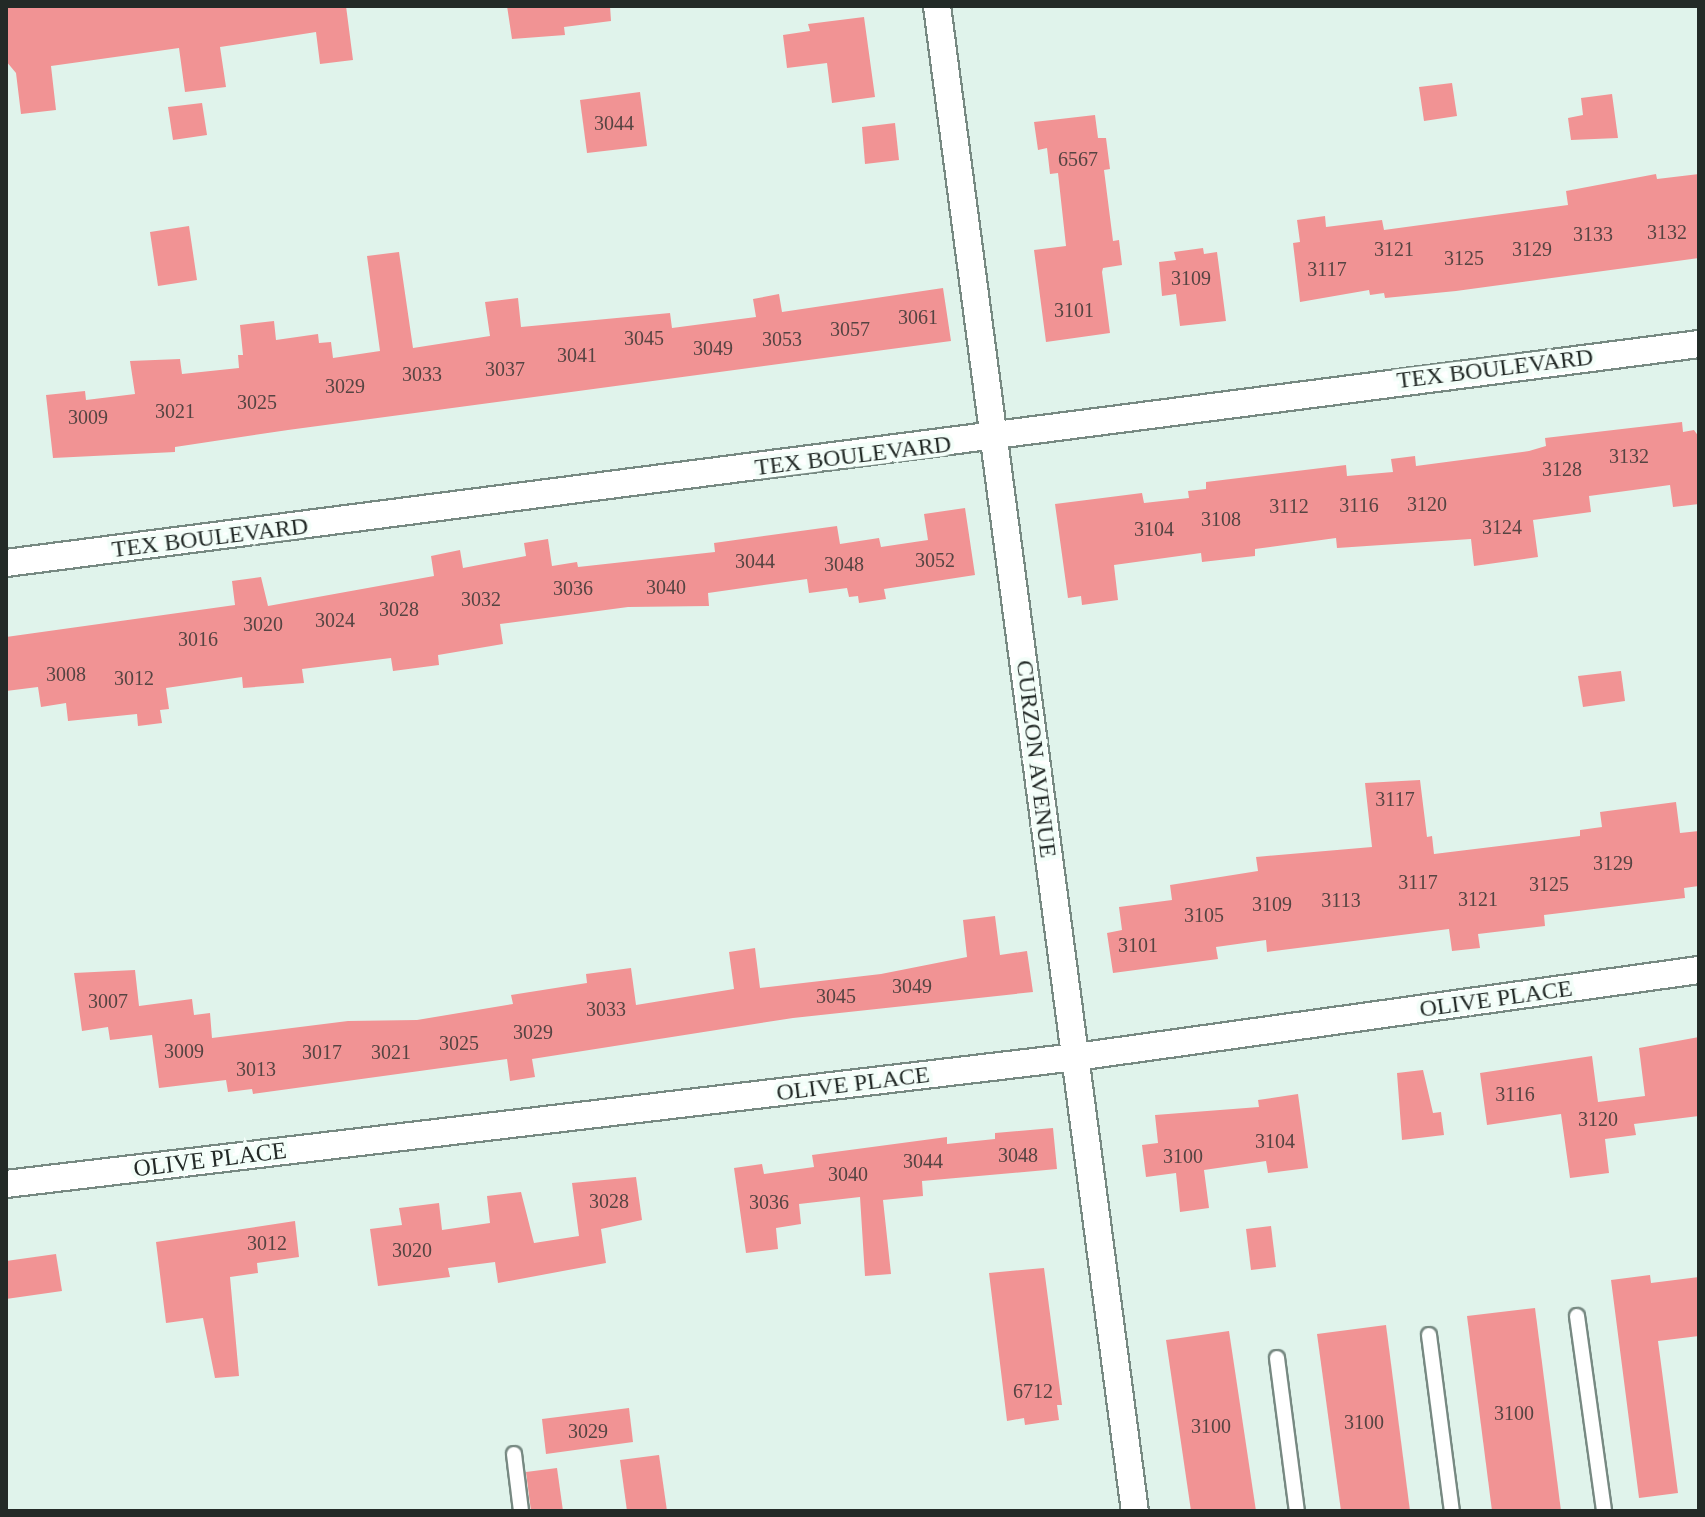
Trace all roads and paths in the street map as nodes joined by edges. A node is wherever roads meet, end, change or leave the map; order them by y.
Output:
1 (937, 6) edge
2 (1699, 344) edge
3 (994, 438) junction
4 (6, 563) edge
5 (1699, 970) edge
6 (1076, 1057) junction
7 (6, 1184) edge
8 (1577, 1316) dead end
9 (1429, 1335) dead end
10 (1277, 1358) dead end
11 (514, 1454) dead end
12 (521, 1511) edge
13 (1135, 1511) edge
14 (1297, 1511) edge
15 (1452, 1511) edge
16 (1604, 1511) edge

1 - 3 street, CURZON AVENUE
2 - 3 street, TEX BOULEVARD
3 - 4 street, TEX BOULEVARD
3 - 6 street, CURZON AVENUE
5 - 6 street, OLIVE PLACE
6 - 7 street, OLIVE PLACE
6 - 13 street, CURZON AVENUE
8 - 16 lane
9 - 15 lane
10 - 14 lane
11 - 12 lane

